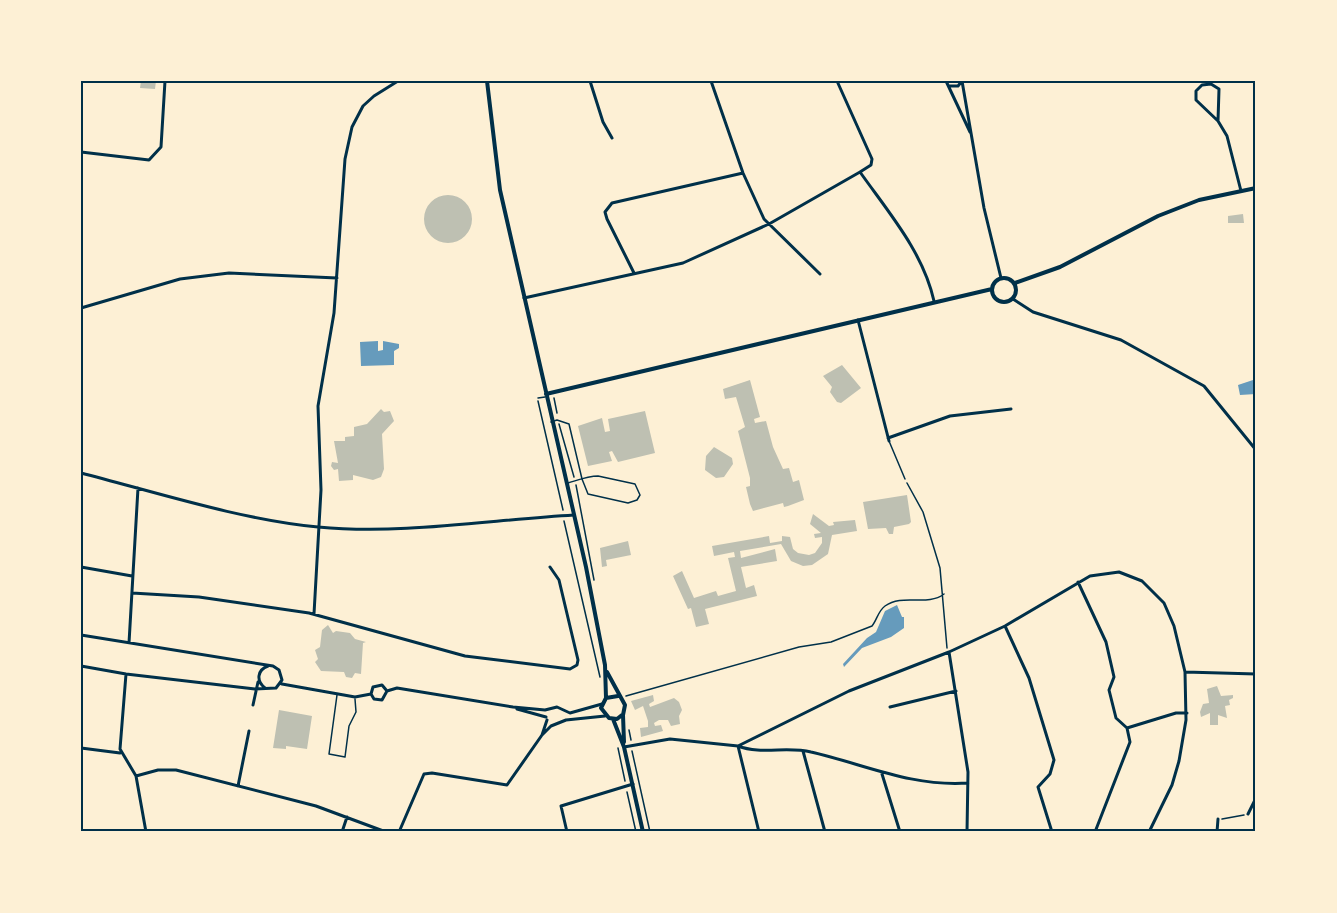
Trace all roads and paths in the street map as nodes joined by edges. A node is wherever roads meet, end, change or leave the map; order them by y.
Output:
1 (165, 81) edge
2 (398, 81) edge
3 (487, 81) edge
4 (590, 81) edge
5 (711, 81) edge
6 (837, 81) edge
7 (946, 81) edge
8 (962, 81) edge
9 (949, 86) junction
10 (1218, 121) junction
11 (971, 134) junction
12 (612, 138) dead end
13 (81, 152) edge
14 (860, 172) junction
15 (744, 173) junction
16 (1256, 188) edge
17 (1241, 191) junction
18 (769, 224) junction
19 (634, 274) junction
20 (820, 274) dead end
21 (337, 278) junction
22 (1001, 278) junction
23 (1015, 283) junction
24 (992, 289) junction
25 (524, 298) junction
26 (1013, 299) junction
27 (934, 301) junction
28 (81, 308) edge
29 (858, 320) junction
30 (553, 392) junction
31 (546, 396) junction
32 (538, 398) joint
33 (556, 408) dead end
34 (1011, 410) dead end
35 (551, 422) junction
36 (888, 439) junction
37 (1256, 450) edge
38 (81, 473) edge
39 (582, 479) junction
40 (905, 479) joint
41 (567, 483) junction
42 (138, 488) junction
43 (574, 515) junction
44 (564, 516) junction
45 (319, 527) junction
46 (81, 567) edge
47 (550, 567) dead end
48 (132, 576) junction
49 (1078, 582) junction
50 (132, 593) junction
51 (944, 594) junction
52 (314, 614) junction
53 (1005, 626) junction
54 (81, 635) edge
55 (129, 643) junction
56 (949, 652) junction
57 (605, 665) junction
58 (81, 666) edge
59 (273, 666) junction
60 (1185, 672) junction
61 (126, 674) junction
62 (1256, 674) edge
63 (259, 680) junction
64 (281, 684) junction
65 (602, 685) dead end
66 (255, 689) junction
67 (269, 690) junction
68 (387, 691) junction
69 (956, 691) junction
70 (337, 694) junction
71 (371, 694) junction
72 (619, 696) junction
73 (626, 696) dead end
74 (356, 697) junction
75 (606, 698) junction
76 (602, 704) junction
77 (253, 705) dead end
78 (513, 707) junction
79 (890, 707) dead end
80 (550, 709) junction
81 (563, 711) junction
82 (1186, 713) junction
83 (623, 715) junction
84 (605, 716) junction
85 (547, 718) junction
86 (613, 719) junction
87 (563, 721) junction
88 (554, 725) junction
89 (1126, 728) junction
90 (249, 731) dead end
91 (542, 735) junction
92 (616, 740) dead end
93 (738, 746) junction
94 (624, 747) junction
95 (81, 748) edge
96 (803, 751) junction
97 (120, 753) junction
98 (637, 772) dead end
99 (882, 774) junction
100 (136, 776) junction
101 (968, 783) junction
102 (633, 784) junction
103 (238, 786) junction
104 (626, 786) junction
105 (1256, 798) edge
106 (1248, 813) joint
107 (347, 817) junction
108 (1218, 819) joint
109 (146, 832) edge
110 (342, 832) edge
111 (386, 832) edge
112 (399, 832) edge
113 (567, 832) edge
114 (636, 832) edge
115 (643, 832) edge
116 (650, 832) edge
117 (759, 832) edge
118 (825, 832) edge
119 (900, 832) edge
120 (967, 832) edge
121 (1052, 832) edge
122 (1095, 832) edge
123 (1149, 832) edge
124 (1217, 832) edge

1 - 13 street
2 - 21 street
3 - 25 street
4 - 12 street
5 - 15 street
6 - 14 street
7 - 9 street
8 - 9 street
8 - 11 street
9 - 11 street
10 - 10 street
10 - 17 street
11 - 22 street
14 - 18 street
14 - 27 street
15 - 18 street
15 - 19 street
16 - 17 street
17 - 23 street
18 - 19 street
18 - 20 street
19 - 25 street
21 - 28 street
21 - 45 street
22 - 23 street
22 - 24 street
23 - 26 street
24 - 26 street
24 - 27 street
25 - 31 street
26 - 37 street
27 - 29 street
29 - 30 street
29 - 36 street
30 - 31 street
30 - 33 path
31 - 32 lane
31 - 35 street
32 - 44 path
34 - 36 street
35 - 39 lane
35 - 41 street
36 - 40 lane
38 - 42 street
39 - 39 lane
39 - 41 lane
40 - 51 path
41 - 43 street
42 - 45 street
42 - 48 street
43 - 44 street
43 - 57 street
44 - 45 street
44 - 65 path
45 - 52 street
46 - 48 street
47 - 52 street
48 - 50 street
49 - 53 street
49 - 60 street
49 - 89 street
50 - 52 street
50 - 55 street
51 - 56 path
51 - 73 path
53 - 56 street
53 - 121 street
54 - 55 street
55 - 59 street
56 - 69 street
56 - 93 street
57 - 72 street
57 - 75 street
58 - 61 street
59 - 63 street
59 - 64 street
60 - 62 street
60 - 82 street
61 - 66 street
61 - 97 street
63 - 66 street
63 - 67 street
64 - 67 street
64 - 70 street
66 - 67 street
66 - 77 street
68 - 71 street
68 - 71 street
68 - 78 street
69 - 79 street
69 - 101 street
70 - 74 street
70 - 74 lane
71 - 74 street
72 - 75 street
72 - 83 street
75 - 76 street
76 - 81 street
76 - 84 street
78 - 80 street
78 - 85 street
80 - 81 street
80 - 85 street
81 - 87 street
82 - 89 street
82 - 123 street
83 - 86 street
83 - 94 street
84 - 86 street
84 - 87 street
85 - 88 street
85 - 91 street
86 - 94 street
87 - 88 street
88 - 91 street
89 - 122 street
90 - 103 street
91 - 112 street
92 - 104 path
93 - 94 street
93 - 96 street
93 - 117 street
94 - 102 street
95 - 97 street
96 - 99 street
96 - 118 street
97 - 100 street
98 - 116 path
99 - 101 street
99 - 119 street
100 - 103 street
100 - 109 street
101 - 120 street
102 - 104 street
102 - 115 street
103 - 107 street
104 - 113 street
104 - 114 path
105 - 106 street
106 - 108 path
107 - 110 street
107 - 111 street
108 - 124 street

